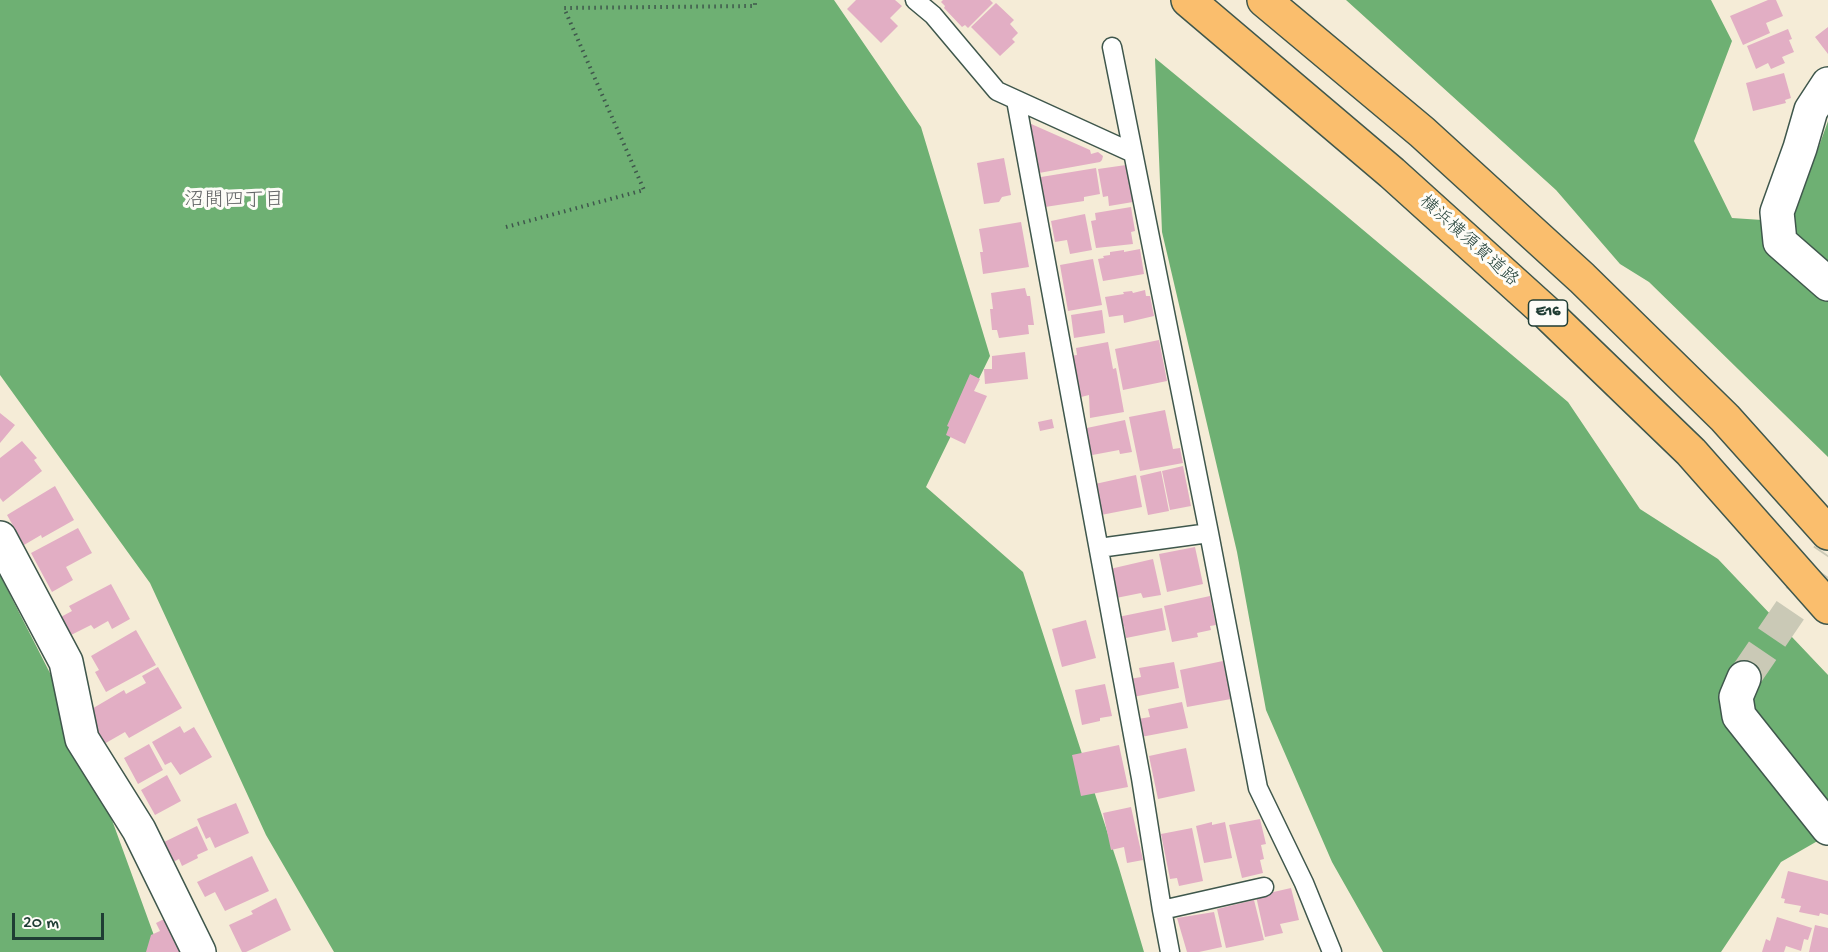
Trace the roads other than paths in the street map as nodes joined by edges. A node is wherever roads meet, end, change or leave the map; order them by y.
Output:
1 (915, 0) edge
2 (1188, 0) edge
3 (1267, 2) edge
4 (1112, 47) dead end
5 (1828, 84) edge
6 (1016, 100) junction
7 (1133, 153) junction
8 (1828, 284) edge
9 (1209, 533) junction
10 (1828, 533) edge
11 (0, 538) edge
12 (1099, 548) junction
13 (1828, 607) edge
14 (1744, 678) tunnel mouth
15 (1828, 828) edge
16 (1264, 887) dead end
17 (1162, 910) junction
18 (199, 952) edge
19 (1170, 952) edge
20 (1332, 952) edge

1 - 6 lane
2 - 13 highway, 横浜横須賀道路 / E16
3 - 10 highway, E16
4 - 7 lane
5 - 8 street
6 - 7 lane
6 - 12 lane
7 - 9 lane
9 - 12 lane
9 - 20 lane
11 - 18 street
12 - 17 lane
14 - 15 street
16 - 17 lane
17 - 19 lane

